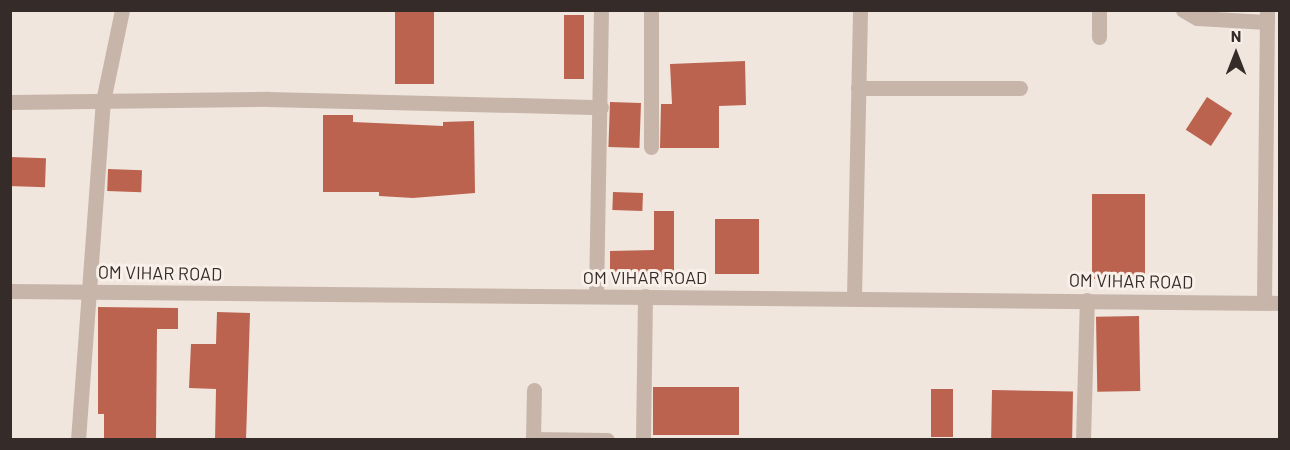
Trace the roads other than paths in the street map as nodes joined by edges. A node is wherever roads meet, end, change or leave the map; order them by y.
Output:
1 (122, 10) edge
2 (601, 10) edge
3 (651, 10) edge
4 (860, 10) edge
5 (1099, 10) edge
6 (1183, 10) edge
7 (1267, 16) edge
8 (1099, 37) dead end
9 (858, 88) junction
10 (1020, 88) dead end
11 (103, 101) junction
12 (10, 102) edge
13 (601, 107) junction
14 (651, 147) dead end
15 (1273, 147) edge
16 (10, 291) edge
17 (86, 291) junction
18 (596, 296) junction
19 (645, 296) junction
20 (854, 298) junction
21 (1087, 300) junction
22 (1272, 302) edge
23 (534, 390) dead end
24 (533, 439) edge
25 (78, 440) edge
26 (607, 440) edge
27 (643, 440) edge
28 (1083, 440) edge

1 - 11 street
2 - 13 street
3 - 14 street
4 - 9 street
5 - 8 street
6 - 7 street
7 - 15 street
9 - 10 street
9 - 20 street
11 - 12 street
11 - 13 street
11 - 17 street
13 - 18 street
15 - 22 street
16 - 17 street, OM VIHAR ROAD
17 - 18 street, OM VIHAR ROAD
17 - 25 street
18 - 19 street, OM VIHAR ROAD
19 - 20 street, OM VIHAR ROAD
19 - 27 street
20 - 21 street, OM VIHAR ROAD
21 - 22 street, OM VIHAR ROAD
21 - 28 street
23 - 24 street
24 - 26 street

